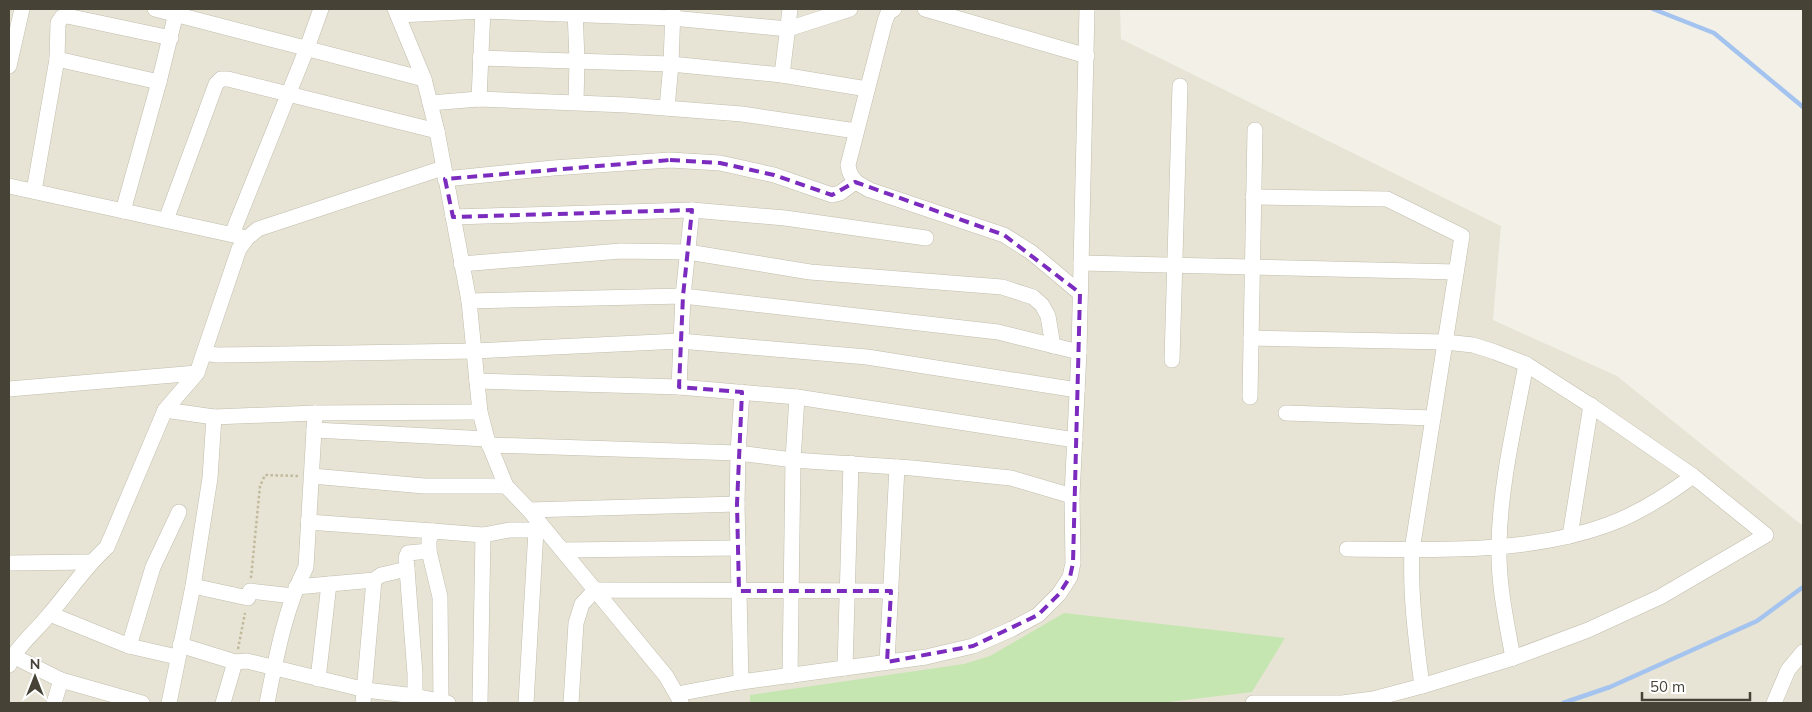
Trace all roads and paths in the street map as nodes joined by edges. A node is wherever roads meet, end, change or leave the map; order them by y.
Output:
1 (22, 9) edge
2 (155, 9) edge
3 (321, 9) edge
4 (790, 9) edge
5 (850, 9) edge
6 (925, 9) edge
7 (1088, 9) edge
8 (483, 10) edge
9 (888, 10) edge
10 (177, 11) edge
11 (944, 11) edge
12 (396, 12) edge
13 (575, 12) edge
14 (673, 13) edge
15 (976, 16) edge
16 (788, 29) junction
17 (171, 38) junction
18 (307, 48) junction
19 (1087, 56) junction
20 (57, 58) junction
21 (480, 58) junction
22 (577, 61) junction
23 (671, 64) junction
24 (9, 66) edge
25 (782, 75) junction
26 (424, 79) junction
27 (159, 82) junction
28 (1180, 86) dead end
29 (867, 89) junction
30 (288, 94) junction
31 (479, 99) junction
32 (576, 102) junction
33 (430, 103) junction
34 (667, 108) junction
35 (1255, 130) dead end
36 (437, 131) junction
37 (856, 131) junction
38 (444, 173) junction
39 (855, 182) junction
40 (9, 186) edge
41 (34, 192) junction
42 (1253, 197) junction
43 (692, 210) junction
44 (123, 211) junction
45 (453, 217) junction
46 (166, 220) junction
47 (240, 236) junction
48 (926, 238) dead end
49 (688, 252) junction
50 (1081, 263) junction
51 (461, 264) junction
52 (1174, 265) junction
53 (1252, 267) junction
54 (1456, 272) junction
55 (1080, 293) junction
56 (683, 296) junction
57 (469, 301) junction
58 (1251, 338) junction
59 (680, 341) junction
60 (1445, 342) junction
61 (1053, 346) junction
62 (474, 351) junction
63 (1079, 352) junction
64 (204, 353) junction
65 (1172, 360) dead end
66 (1526, 364) junction
67 (197, 373) junction
68 (477, 381) junction
69 (679, 387) junction
70 (9, 389) edge
71 (1077, 390) junction
72 (742, 392) junction
73 (797, 397) junction
74 (1250, 398) dead end
75 (1591, 405) junction
76 (165, 410) junction
77 (480, 412) junction
78 (315, 413) junction
79 (1286, 413) dead end
80 (214, 417) junction
81 (1433, 418) junction
82 (314, 430) junction
83 (1075, 440) junction
84 (488, 442) junction
85 (738, 453) junction
86 (793, 460) junction
87 (851, 463) junction
88 (897, 467) junction
89 (312, 476) junction
90 (1693, 476) junction
91 (506, 486) junction
92 (1072, 496) junction
93 (737, 504) junction
94 (529, 510) junction
95 (179, 512) dead end
96 (308, 522) junction
97 (538, 527) junction
98 (432, 531) junction
99 (483, 535) junction
100 (1570, 536) junction
101 (1499, 546) junction
102 (738, 548) junction
103 (1347, 549) dead end
104 (562, 550) junction
105 (1412, 550) junction
106 (429, 551) junction
107 (91, 562) junction
108 (9, 563) edge
109 (407, 569) junction
110 (374, 580) junction
111 (330, 584) junction
112 (193, 586) junction
113 (595, 590) junction
114 (739, 591) junction
115 (792, 591) junction
116 (847, 591) junction
117 (891, 591) junction
118 (295, 592) junction
119 (249, 595) junction
120 (50, 614) junction
121 (129, 646) junction
122 (179, 651) junction
123 (1803, 652) edge
124 (1513, 658) junction
125 (11, 660) edge
126 (235, 662) junction
127 (887, 662) junction
128 (274, 668) junction
129 (846, 668) junction
130 (1788, 670) junction
131 (1803, 674) edge
132 (790, 676) junction
133 (318, 679) junction
134 (61, 680) junction
135 (741, 682) junction
136 (1422, 686) junction
137 (364, 696) edge
138 (415, 696) junction
139 (108, 698) edge
140 (679, 699) edge
141 (444, 702) edge
142 (1253, 702) edge
143 (54, 703) edge
144 (142, 703) edge
145 (169, 703) edge
146 (224, 703) edge
147 (267, 703) edge
148 (480, 703) edge
149 (526, 703) edge
150 (572, 703) edge
151 (1774, 703) edge

1 - 24 street
2 - 10 street
3 - 18 street
4 - 16 street
5 - 16 street
6 - 11 street
7 - 19 street
8 - 12 street
8 - 13 street
8 - 21 street
9 - 29 street
10 - 17 street
10 - 18 street
11 - 15 street
12 - 26 street
13 - 14 street
13 - 22 street
14 - 16 street
14 - 23 street
15 - 19 street
16 - 25 street
17 - 20 street
17 - 27 street
18 - 26 street
18 - 30 street
19 - 50 street
20 - 27 street
20 - 41 street
21 - 22 street
21 - 31 street
22 - 23 street
22 - 32 street
23 - 25 street
23 - 34 street
25 - 29 street
26 - 33 street
27 - 44 street
28 - 52 street
29 - 37 street
30 - 36 street
30 - 46 street
30 - 47 street
31 - 32 street
31 - 33 street
32 - 34 street
33 - 36 street
34 - 37 street
35 - 42 street
36 - 38 street
37 - 39 street
38 - 39 street
38 - 45 street
38 - 47 street
39 - 55 street
40 - 41 street
41 - 44 street
42 - 53 street
42 - 54 street
43 - 45 street
43 - 48 street
43 - 49 street
44 - 46 street
45 - 51 street
46 - 47 street
47 - 64 street
49 - 51 street
49 - 56 street
49 - 61 street
50 - 52 street
50 - 55 street
51 - 57 street
52 - 53 street
52 - 65 street
53 - 54 street
53 - 58 street
54 - 60 street
55 - 63 street
56 - 57 street
56 - 59 street
56 - 61 street
57 - 62 street
58 - 60 street
58 - 74 street
59 - 62 street
59 - 69 street
59 - 71 street
60 - 66 street
60 - 81 street
61 - 63 street
62 - 64 street
62 - 68 street
63 - 71 street
64 - 67 street
66 - 75 street
66 - 101 street
67 - 70 street
67 - 76 street
68 - 69 street
68 - 77 street
69 - 72 street
71 - 83 street
72 - 73 street
72 - 85 street
73 - 83 street
73 - 86 street
75 - 90 street
75 - 100 street
76 - 80 street
76 - 107 street
77 - 78 street
77 - 84 street
78 - 80 street
78 - 82 street
79 - 81 street
80 - 112 street
81 - 105 street
82 - 84 street
82 - 89 street
83 - 92 street
84 - 85 street
84 - 91 street
85 - 86 street
85 - 93 street
86 - 87 street
86 - 115 street
87 - 88 street
87 - 116 street
88 - 92 street
88 - 117 street
89 - 91 street
89 - 96 street
89 - 119 path
90 - 100 street
90 - 124 street
91 - 94 street
92 - 127 street
93 - 94 street
93 - 102 street
94 - 97 street
95 - 121 street
96 - 98 street
96 - 118 street
97 - 99 street
97 - 104 street
97 - 149 street
98 - 99 street
98 - 106 street
99 - 148 street
100 - 101 street
101 - 105 street
101 - 124 street
102 - 104 street
102 - 114 street
103 - 105 street
104 - 113 street
105 - 136 street
106 - 109 street
106 - 141 street
107 - 108 street
107 - 120 street
109 - 110 street
109 - 138 street
110 - 111 street
110 - 137 street
111 - 118 street
111 - 133 street
112 - 119 street
112 - 122 street
113 - 114 street
113 - 140 street
113 - 150 street
114 - 115 street
114 - 135 street
115 - 116 street
115 - 132 street
116 - 117 street
116 - 129 street
117 - 127 street
118 - 119 street
118 - 128 street
119 - 126 path
120 - 121 street
120 - 125 street
121 - 122 street
122 - 126 street
122 - 145 street
123 - 130 street
124 - 136 street
125 - 134 street
126 - 128 street
126 - 146 street
127 - 129 street
128 - 133 street
128 - 147 street
129 - 132 street
130 - 131 street
130 - 151 street
132 - 135 street
133 - 137 street
134 - 139 street
134 - 143 street
135 - 140 street
136 - 142 street
137 - 138 street
138 - 141 street
139 - 144 street

